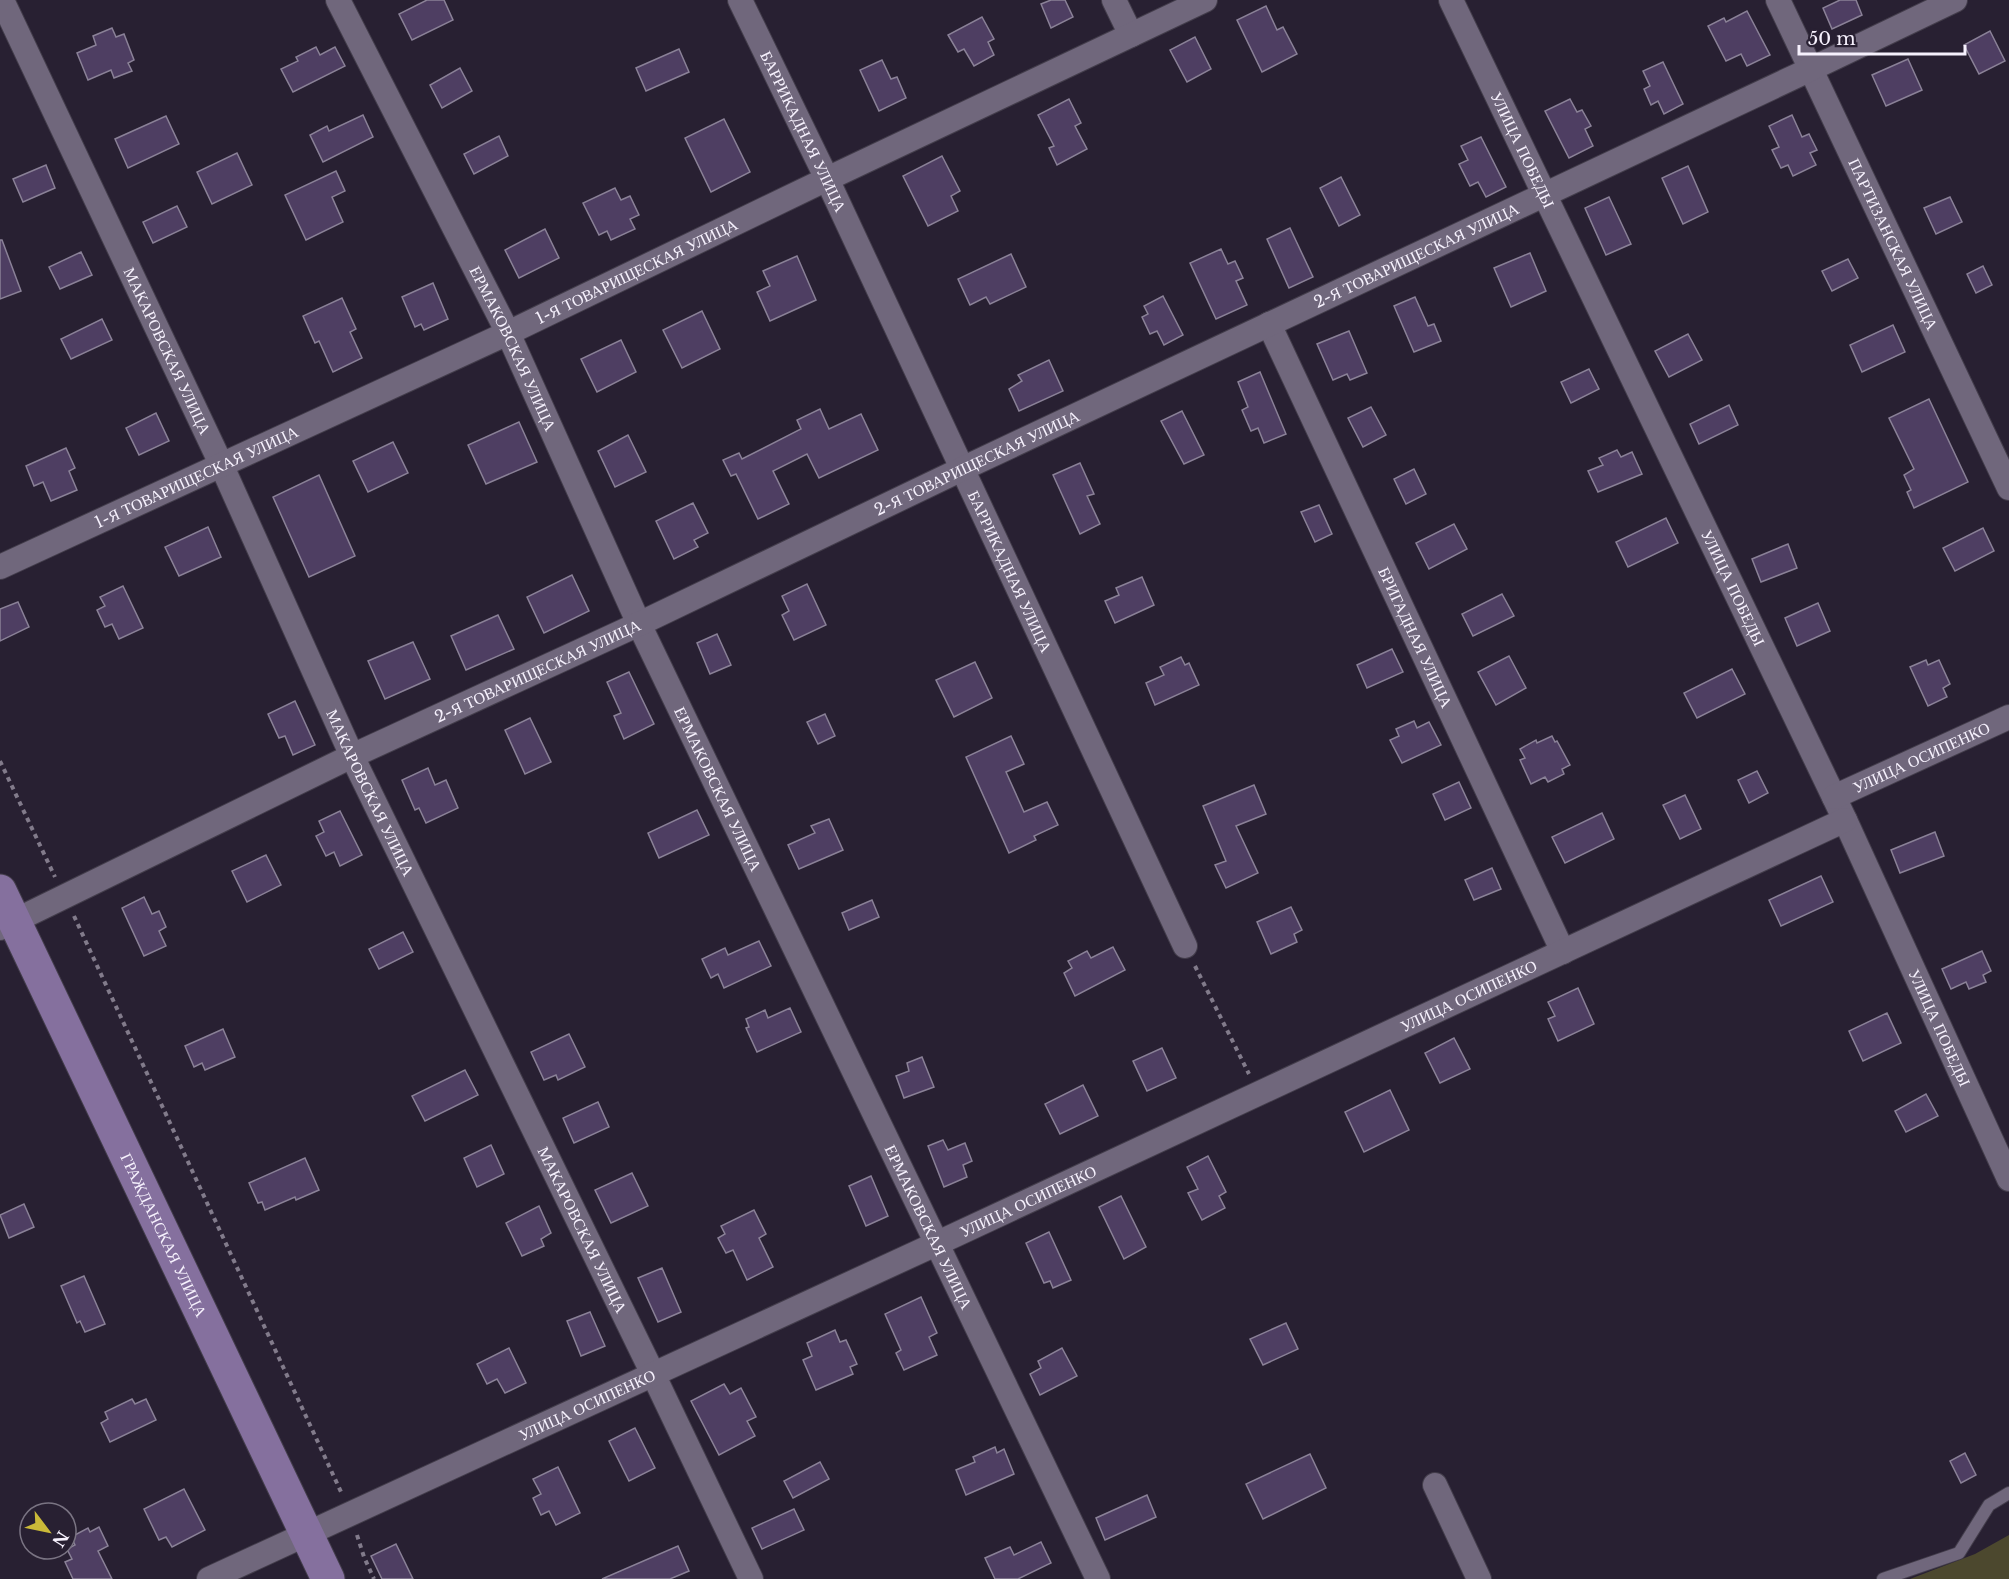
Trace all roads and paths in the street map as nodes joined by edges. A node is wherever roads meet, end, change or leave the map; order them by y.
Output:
1 (2, 0) edge
2 (338, 0) edge
3 (740, 0) edge
4 (1114, 0) edge
5 (1205, 0) edge
6 (1451, 0) edge
7 (1778, 0) edge
8 (1955, 0) edge
9 (1131, 35) junction
10 (1809, 70) junction
11 (827, 179) junction
12 (1544, 194) junction
13 (1269, 324) junction
14 (508, 333) junction
15 (221, 464) junction
16 (962, 469) junction
17 (2009, 488) edge
18 (0, 567) edge
19 (639, 624) junction
20 (2009, 717) edge
21 (352, 756) junction
22 (0, 761) edge
23 (1834, 797) junction
24 (1845, 820) junction
25 (0, 891) edge
26 (65, 897) junction
27 (7, 924) edge
28 (1185, 946) joint
29 (1563, 952) junction
30 (1259, 1093) junction
31 (2009, 1179) edge
32 (938, 1243) junction
33 (653, 1374) junction
34 (1435, 1485) dead end
35 (2009, 1493) edge
36 (351, 1513) junction
37 (306, 1534) junction
38 (209, 1579) edge
39 (327, 1579) edge
40 (374, 1579) edge
41 (751, 1579) edge
42 (1098, 1579) edge
43 (1479, 1579) edge
44 (1883, 1579) edge

1 - 15 street, МАКАРОВСКАЯ УЛИЦА
2 - 14 street, ЕРМАКОВСКАЯ УЛИЦА
3 - 11 street, БАРРИКАДНАЯ УЛИЦА
4 - 9 street
5 - 9 street, 1-Я ТОВАРИЩЕСКАЯ УЛИЦА
6 - 12 street, УЛИЦА ПОБЕДЫ
7 - 10 street, ПАРТИЗАНСКАЯ УЛИЦА
8 - 10 street, 2-Я ТОВАРИЩЕСКАЯ УЛИЦА
9 - 11 street, 1-Я ТОВАРИЩЕСКАЯ УЛИЦА
10 - 12 street, 2-Я ТОВАРИЩЕСКАЯ УЛИЦА
10 - 17 street, ПАРТИЗАНСКАЯ УЛИЦА
11 - 14 street, 1-Я ТОВАРИЩЕСКАЯ УЛИЦА
11 - 16 street, БАРРИКАДНАЯ УЛИЦА
12 - 13 street, 2-Я ТОВАРИЩЕСКАЯ УЛИЦА
12 - 23 street, УЛИЦА ПОБЕДЫ
13 - 16 street, 2-Я ТОВАРИЩЕСКАЯ УЛИЦА
13 - 29 street, БРИГАДНАЯ УЛИЦА
14 - 15 street, 1-Я ТОВАРИЩЕСКАЯ УЛИЦА
14 - 19 street, ЕРМАКОВСКАЯ УЛИЦА
15 - 18 street, 1-Я ТОВАРИЩЕСКАЯ УЛИЦА
15 - 21 street, МАКАРОВСКАЯ УЛИЦА
16 - 19 street, 2-Я ТОВАРИЩЕСКАЯ УЛИЦА
16 - 28 street, БАРРИКАДНАЯ УЛИЦА
19 - 21 street, 2-Я ТОВАРИЩЕСКАЯ УЛИЦА
19 - 32 street, ЕРМАКОВСКАЯ УЛИЦА
20 - 23 street, УЛИЦА ОСИПЕНКО
21 - 26 street, 2-Я ТОВАРИЩЕСКАЯ УЛИЦА
21 - 33 street, МАКАРОВСКАЯ УЛИЦА
22 - 26 path
23 - 24 street, УЛИЦА ПОБЕДЫ
24 - 29 street, УЛИЦА ОСИПЕНКО
24 - 31 street, УЛИЦА ПОБЕДЫ
25 - 27 main road, ГРАЖДАНСКАЯ УЛИЦА
26 - 27 street, 2-Я ТОВАРИЩЕСКАЯ УЛИЦА
26 - 36 path
27 - 37 main road, ГРАЖДАНСКАЯ УЛИЦА
28 - 30 path
29 - 30 street, УЛИЦА ОСИПЕНКО
30 - 32 street, УЛИЦА ОСИПЕНКО
32 - 33 street, УЛИЦА ОСИПЕНКО
32 - 42 street, ЕРМАКОВСКАЯ УЛИЦА
33 - 36 street, УЛИЦА ОСИПЕНКО
33 - 41 street, МАКАРОВСКАЯ УЛИЦА
34 - 43 street
35 - 44 lane
36 - 37 street, УЛИЦА ОСИПЕНКО
36 - 40 path
37 - 38 street, УЛИЦА ОСИПЕНКО
37 - 39 main road, ГРАЖДАНСКАЯ УЛИЦА

